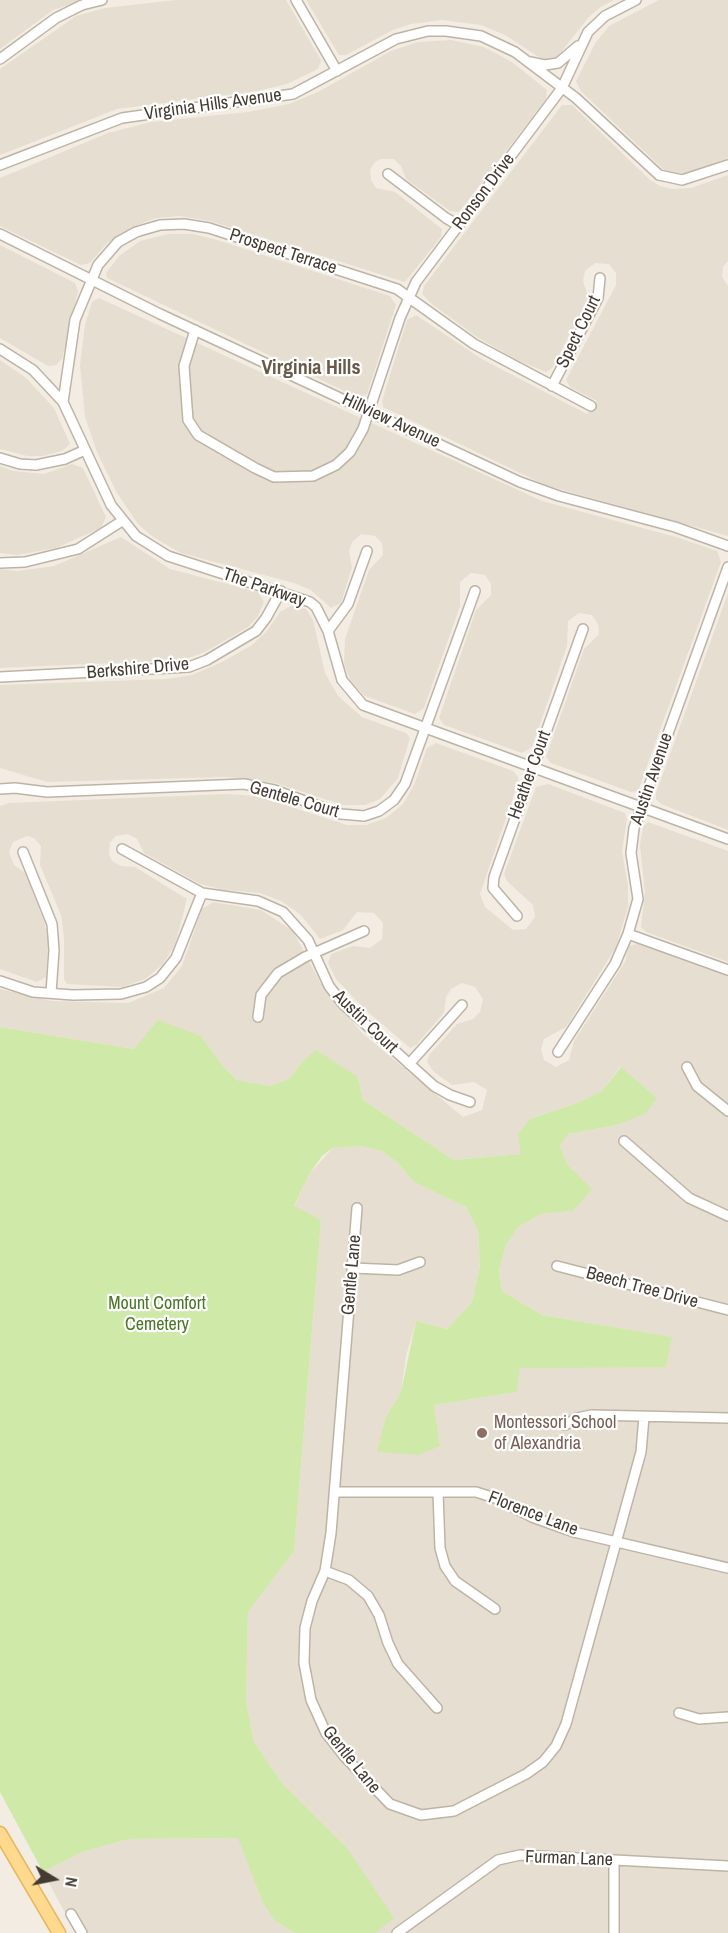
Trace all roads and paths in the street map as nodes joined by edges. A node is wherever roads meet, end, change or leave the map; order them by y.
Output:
1 (102, 0) edge
2 (296, 0) edge
3 (636, 0) edge
4 (582, 42) junction
5 (0, 59) edge
6 (526, 60) junction
7 (337, 71) junction
8 (562, 88) junction
9 (0, 165) edge
10 (728, 165) edge
11 (388, 174) dead end
12 (459, 225) junction
13 (0, 234) edge
14 (600, 278) dead end
15 (91, 279) junction
16 (409, 296) junction
17 (195, 330) junction
18 (0, 349) edge
19 (552, 386) junction
20 (63, 402) junction
21 (591, 406) dead end
22 (370, 411) junction
23 (85, 450) junction
24 (0, 458) edge
25 (122, 521) junction
26 (728, 546) edge
27 (367, 551) dead end
28 (0, 563) edge
29 (728, 567) edge
30 (280, 591) junction
31 (475, 591) dead end
32 (583, 628) dead end
33 (328, 631) junction
34 (0, 677) edge
35 (424, 729) junction
36 (532, 769) junction
37 (0, 789) edge
38 (641, 808) junction
39 (728, 839) edge
40 (122, 849) dead end
41 (23, 852) dead end
42 (202, 893) junction
43 (517, 916) dead end
44 (364, 931) dead end
45 (628, 934) junction
46 (313, 952) junction
47 (728, 970) edge
48 (0, 981) edge
49 (51, 993) junction
50 (462, 1005) dead end
51 (258, 1017) dead end
52 (558, 1052) dead end
53 (409, 1064) junction
54 (687, 1067) dead end
55 (470, 1102) dead end
56 (728, 1111) edge
57 (624, 1141) dead end
58 (357, 1209) dead end
59 (728, 1216) edge
60 (420, 1262) dead end
61 (557, 1266) dead end
62 (353, 1268) junction
63 (728, 1310) edge
64 (644, 1417) junction
65 (728, 1418) edge
66 (565, 1425) dead end
67 (335, 1492) junction
68 (438, 1492) junction
69 (617, 1541) junction
70 (728, 1568) edge
71 (325, 1571) junction
72 (495, 1609) dead end
73 (437, 1708) dead end
74 (679, 1713) dead end
75 (728, 1717) edge
76 (0, 1833) edge
77 (614, 1860) junction
78 (728, 1866) edge
79 (71, 1914) dead end
80 (59, 1933) edge
81 (82, 1933) edge
82 (397, 1933) edge
83 (614, 1933) edge

1 - 5 street
2 - 7 street
3 - 4 street, Ronson Drive
4 - 6 street
4 - 8 street, Ronson Drive
6 - 7 street, Virginia Hills Avenue
6 - 8 street, Virginia Hills Avenue
7 - 9 street, Virginia Hills Avenue
8 - 10 street, Virginia Hills Avenue
8 - 12 street, Ronson Drive
11 - 12 street
12 - 16 street, Ronson Drive
13 - 15 street, Hillview Avenue
14 - 19 street, Spect Court
15 - 16 street, Prospect Terrace
15 - 17 street, Hillview Avenue
15 - 20 street, Prospect Terrace
16 - 19 street, Prospect Terrace
16 - 22 street, Ronson Drive
17 - 22 street, Hillview Avenue
17 - 22 street, Ronson Drive
18 - 20 street, The Parkway
19 - 21 street, Prospect Terrace
20 - 23 street, The Parkway
22 - 26 street, Hillview Avenue
23 - 24 street
23 - 25 street, The Parkway
25 - 28 street
25 - 30 street, The Parkway
27 - 33 street
29 - 38 street, Austin Avenue
30 - 33 street, The Parkway
30 - 34 street, Berkshire Drive
31 - 35 street, Gentele Court
32 - 36 street, Heather Court
33 - 35 street, The Parkway
35 - 36 street, The Parkway
35 - 37 street, Gentele Court
36 - 38 street, The Parkway
36 - 43 street, Heather Court
38 - 39 street, The Parkway
38 - 45 street, Austin Avenue
40 - 42 street, Austin Court
41 - 49 street
42 - 46 street, Austin Court
42 - 49 street
44 - 46 street
45 - 47 street
45 - 52 street, Austin Avenue
46 - 51 street
46 - 53 street, Austin Court
48 - 49 street
50 - 53 street
53 - 55 street, Austin Court
54 - 56 street
57 - 59 street
58 - 62 street, Gentle Lane
60 - 62 street
61 - 63 street, Beech Tree Drive
62 - 67 street, Gentle Lane
64 - 65 street
64 - 66 street
64 - 69 street, Gentle Lane
67 - 68 street, Florence Lane
67 - 71 street, Gentle Lane
68 - 69 street, Florence Lane
68 - 72 street
69 - 70 street, Florence Lane
69 - 71 street, Gentle Lane
71 - 73 street
74 - 75 street
76 - 80 main road
77 - 78 street, Furman Lane
77 - 82 street, Furman Lane
77 - 83 street
79 - 81 street

